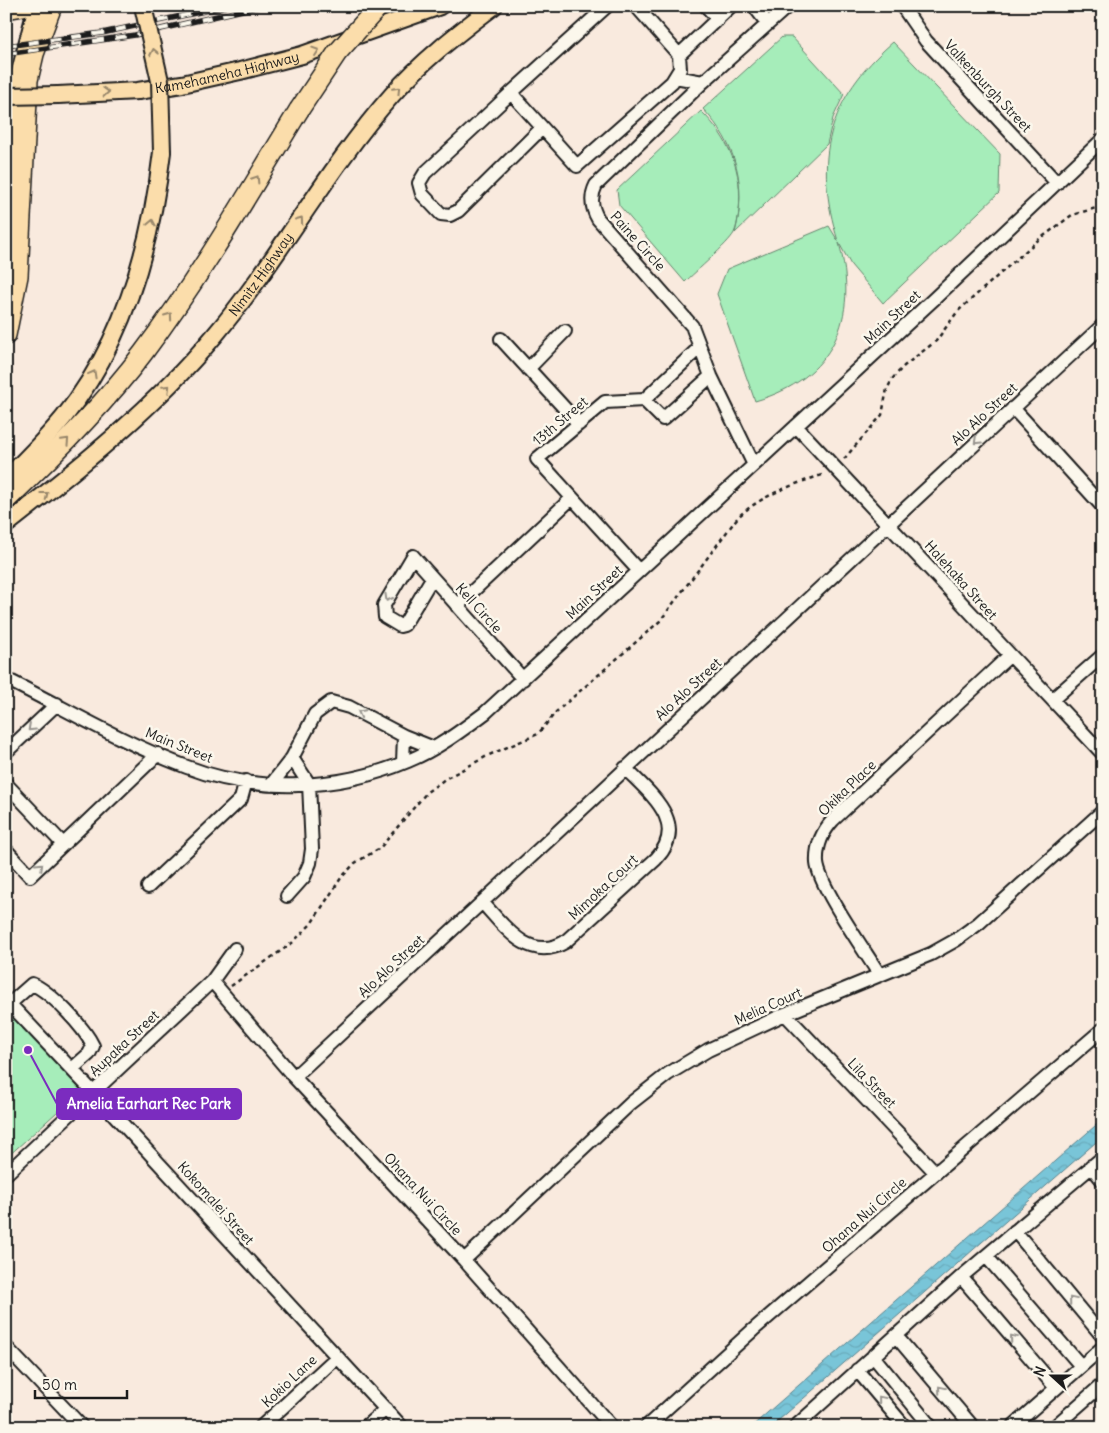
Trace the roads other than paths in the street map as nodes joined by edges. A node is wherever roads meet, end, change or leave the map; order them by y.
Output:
1 (37, 6) edge
2 (52, 6) edge
3 (143, 6) edge
4 (379, 6) edge
5 (440, 6) edge
6 (494, 6) edge
7 (607, 6) edge
8 (636, 6) edge
9 (706, 6) edge
10 (731, 6) edge
11 (754, 6) edge
12 (788, 6) edge
13 (902, 6) edge
14 (718, 19) junction
15 (768, 24) junction
16 (679, 54) junction
17 (675, 77) junction
18 (704, 82) junction
19 (511, 93) junction
20 (6, 96) edge
21 (542, 128) junction
22 (1103, 139) edge
23 (1057, 183) junction
24 (6, 287) edge
25 (1103, 325) edge
26 (565, 331) dead end
27 (6, 335) edge
28 (501, 340) dead end
29 (700, 347) junction
30 (528, 369) junction
31 (710, 376) junction
32 (644, 400) junction
33 (1013, 408) junction
34 (579, 424) junction
35 (796, 426) junction
36 (754, 465) junction
37 (6, 478) edge
38 (572, 498) junction
39 (6, 500) edge
40 (1103, 507) edge
41 (888, 523) junction
42 (6, 525) edge
43 (639, 571) junction
44 (432, 578) junction
45 (457, 606) junction
46 (1103, 655) edge
47 (1009, 656) junction
48 (6, 679) edge
49 (523, 679) junction
50 (1054, 698) junction
51 (56, 704) junction
52 (404, 736) junction
53 (434, 748) junction
54 (6, 752) edge
55 (158, 754) junction
56 (1103, 754) edge
57 (292, 758) junction
58 (403, 762) junction
59 (625, 768) junction
60 (246, 782) junction
61 (6, 784) edge
62 (271, 784) junction
63 (310, 784) junction
64 (1103, 811) edge
65 (63, 844) junction
66 (6, 850) edge
67 (148, 887) dead end
68 (287, 896) dead end
69 (482, 902) junction
70 (235, 949) dead end
71 (880, 974) junction
72 (212, 982) junction
73 (7, 1004) edge
74 (785, 1014) junction
75 (1103, 1029) edge
76 (72, 1069) junction
77 (294, 1077) junction
78 (94, 1092) junction
79 (1103, 1157) edge
80 (1091, 1166) junction
81 (936, 1173) junction
82 (6, 1174) edge
83 (1103, 1180) edge
84 (1015, 1231) junction
85 (986, 1256) junction
86 (464, 1260) junction
87 (961, 1277) junction
88 (896, 1336) junction
89 (1103, 1338) edge
90 (6, 1346) edge
91 (1103, 1347) edge
92 (873, 1356) junction
93 (336, 1358) junction
94 (1081, 1366) junction
95 (858, 1370) junction
96 (1103, 1384) edge
97 (1056, 1388) junction
98 (386, 1409) junction
99 (80, 1426) edge
100 (262, 1427) edge
101 (365, 1427) edge
102 (402, 1427) edge
103 (612, 1427) edge
104 (646, 1427) edge
105 (795, 1427) edge
106 (905, 1427) edge
107 (932, 1427) edge
108 (973, 1427) edge
109 (1012, 1427) edge
110 (1054, 1427) edge

1 - 24 main road
2 - 27 highway
37 -> 3 main road, bridge
39 -> 4 highway, bridge
20 -> 5 main road, Kamehameha Highway, bridge
42 -> 6 main road, Nimitz Highway
7 - 19 street
8 - 16 street
9 - 14 street
10 - 14 street
11 - 15 street
12 - 15 street, Paine Circle
13 - 23 street, Valkenburgh Street
14 - 16 street
15 - 18 street, Paine Circle
16 - 17 street
17 - 18 street
17 - 21 street
18 - 29 street, Paine Circle
19 - 21 street
19 - 21 street
22 - 23 street, Main Street
23 - 35 street, Main Street
25 - 33 street, Alo Alo Street
26 - 30 street
28 - 30 street
29 - 31 street, Paine Circle
29 - 32 street
30 - 34 street
31 - 32 street
31 - 36 street, Paine Circle
32 - 34 street, 13th Street
33 - 40 street
33 -> 41 street, Alo Alo Street
34 - 38 street, 13th Street
35 - 36 street, Main Street
35 - 41 street, Halehaka Street
36 - 43 street, Main Street
38 - 43 street
38 - 45 street
41 - 47 street, Halehaka Street
41 - 59 street, Alo Alo Street
43 - 49 street, Main Street
44 -> 44 street, Kell Circle
44 - 45 street, Kell Circle
45 - 49 street, Kell Circle
46 - 50 street
47 - 50 street, Halehaka Street
47 - 71 street, Okika Place
48 - 51 street, Main Street
49 - 53 street, Main Street
50 - 56 street, Halehaka Street
51 -> 54 street
51 - 55 street, Main Street
52 - 53 street
52 -> 57 street
52 - 58 street
53 - 58 street, Main Street
55 - 60 street, Main Street
55 - 65 street
57 - 62 street
57 - 63 street
58 - 63 street, Main Street
59 - 69 street, Alo Alo Street
59 - 69 street, Mimoka Court
60 - 62 street, Main Street
60 - 67 street
61 - 65 street
62 - 63 street, Main Street
63 - 68 street
64 - 71 street, Melia Court
66 -> 65 street
69 - 77 street, Alo Alo Street
70 - 72 street, Aupaka Street
71 - 74 street, Melia Court
72 - 77 street, Ohana Nui Circle
72 - 78 street, Aupaka Street
73 - 76 street, Kokomalei Street
73 - 76 street
74 - 81 street, Lila Street
74 - 86 street, Melia Court
75 - 81 street, Ohana Nui Circle
76 - 78 street, Kokomalei Street
77 - 86 street, Ohana Nui Circle
78 - 82 street, Aupaka Street
78 - 93 street, Kokomalei Street
79 - 80 street
80 - 83 street
80 - 84 street
81 - 104 street, Ohana Nui Circle
84 - 85 street
89 -> 84 street
85 - 87 street
85 - 94 street
86 - 103 street, Ohana Nui Circle
87 - 88 street
97 -> 87 street
88 - 92 street
108 -> 88 street
90 - 99 street
91 - 94 street
92 - 95 street
92 - 107 street
93 - 98 street, Kokomalei Street
93 - 100 street, Kokio Lane
94 - 97 street
95 - 105 street
106 -> 95 street
96 - 110 street
97 - 109 street
98 - 101 street
98 - 102 street, Kokomalei Street

